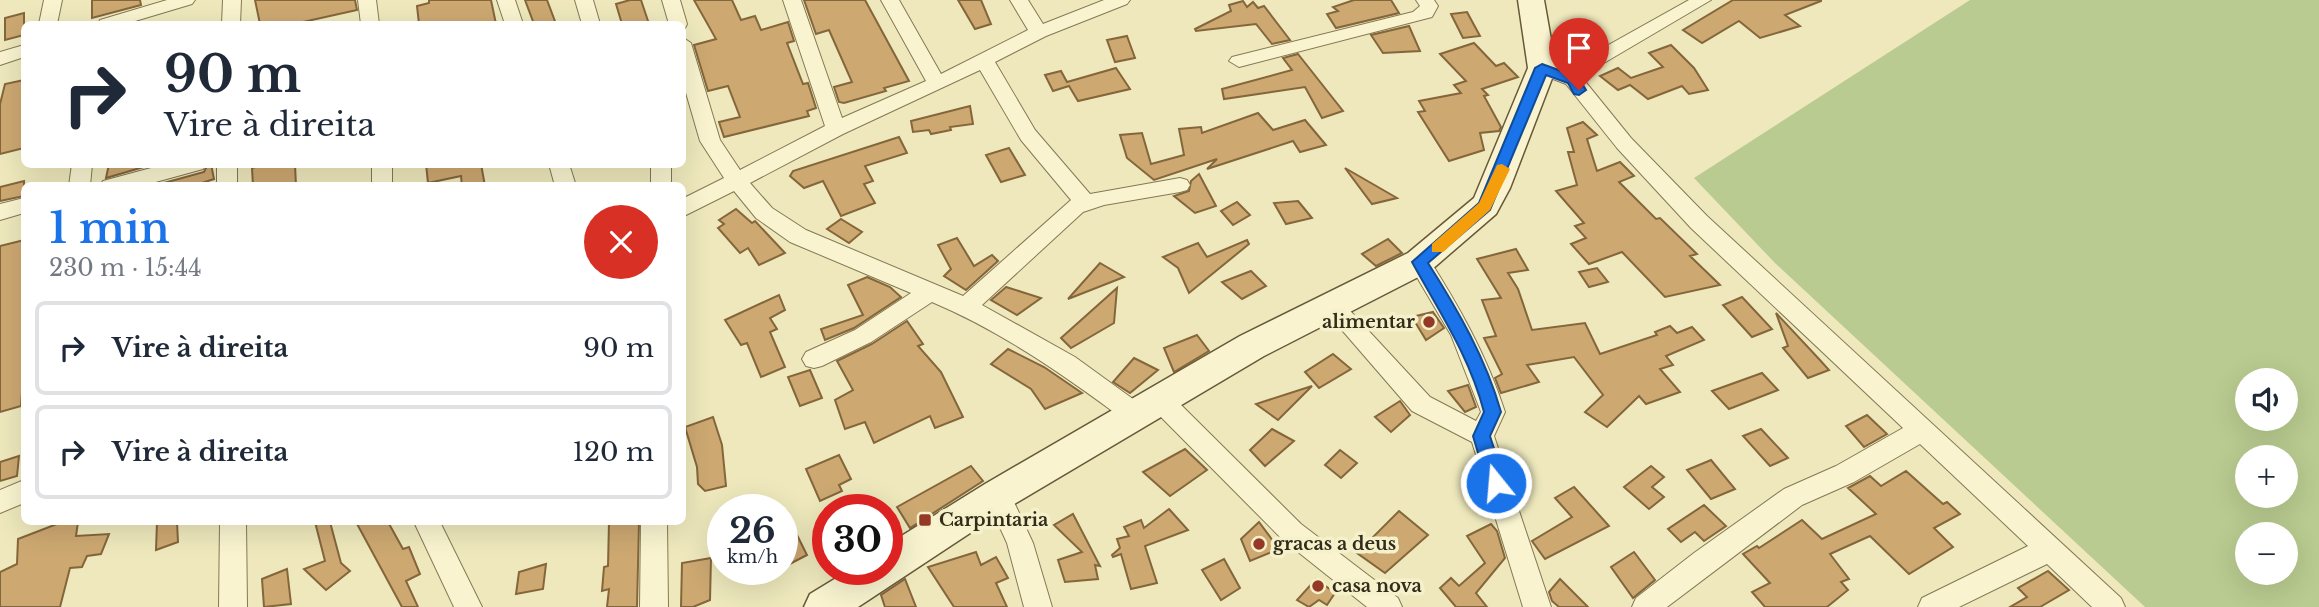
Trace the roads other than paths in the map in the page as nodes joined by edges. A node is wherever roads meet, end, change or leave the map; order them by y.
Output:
1 (53, 0) edge
2 (186, 0) edge
3 (232, 0) edge
4 (367, 0) edge
5 (506, 0) edge
6 (584, 0) edge
7 (671, 0) edge
8 (792, 0) edge
9 (890, 0) edge
10 (1019, 0) edge
11 (1121, 0) edge
12 (1424, 0) edge
13 (1531, 0) edge
14 (1702, 0) edge
15 (49, 21) edge
16 (117, 21) edge
17 (231, 21) edge
18 (370, 21) edge
19 (513, 21) edge
20 (590, 21) edge
21 (677, 21) edge
22 (1039, 32) junction
23 (21, 52) edge
24 (686, 57) edge
25 (2, 60) edge
26 (984, 60) junction
27 (1239, 61) dead end
28 (1542, 68) junction
29 (1573, 80) junction
30 (937, 84) junction
31 (705, 122) junction
32 (686, 126) edge
33 (836, 129) junction
34 (180, 168) edge
35 (126, 182) edge
36 (738, 182) junction
37 (1180, 185) dead end
38 (1085, 202) junction
39 (21, 207) edge
40 (686, 207) edge
41 (0, 212) edge
42 (1419, 262) junction
43 (931, 292) junction
44 (966, 307) junction
45 (1333, 307) junction
46 (814, 359) dead end
47 (1148, 407) junction
48 (1922, 430) junction
49 (1482, 436) junction
50 (21, 492) edge
51 (998, 495) junction
52 (0, 502) edge
53 (233, 525) edge
54 (428, 525) edge
55 (654, 525) edge
56 (2051, 551) junction
57 (903, 557) edge
58 (859, 585) edge
59 (233, 607) edge
60 (468, 607) edge
61 (654, 607) edge
62 (824, 607) edge
63 (1038, 607) edge
64 (1388, 607) edge
65 (1537, 607) edge
66 (1646, 607) edge
67 (1932, 607) edge
68 (2111, 607) edge

1 - 15 street
2 - 16 street
3 - 17 street
4 - 18 street
5 - 19 street
6 - 20 street
7 - 21 street
8 - 33 street
9 - 30 street
10 - 22 street
11 - 22 street
12 - 27 street
13 - 28 street
14 - 29 street
22 - 26 street
23 - 25 street
24 - 31 street
26 - 30 street
26 - 38 street
28 - 29 street
28 - 42 street
29 - 48 street
30 - 33 street
31 - 32 street
31 - 36 street
33 - 36 street
34 - 35 street
36 - 40 street
36 - 43 street
37 - 38 street
38 - 44 street
39 - 41 street
42 - 45 street
42 - 49 street
43 - 44 street
43 - 46 street
44 - 47 street
45 - 47 street
45 - 49 street
47 - 51 street
47 - 64 street
48 - 56 street
48 - 66 street
49 - 65 street
50 - 52 street
51 - 57 street
51 - 63 street
53 - 59 street
54 - 60 street
55 - 61 street
56 - 67 street
56 - 68 street
58 - 62 street

